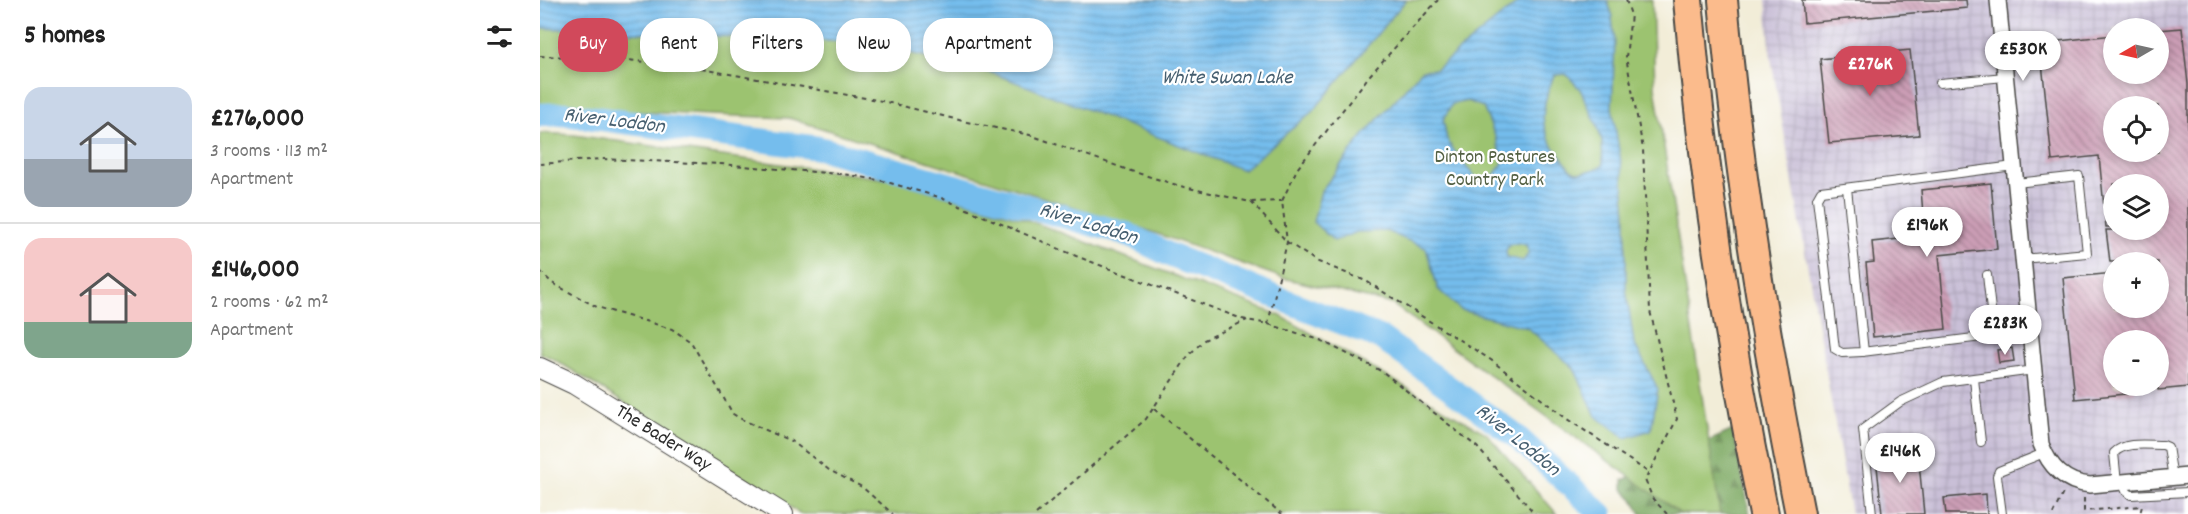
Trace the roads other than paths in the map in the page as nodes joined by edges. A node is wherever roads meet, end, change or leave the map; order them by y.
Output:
1 (1688, 0) edge
2 (1723, 0) edge
3 (1998, 0) edge
4 (2006, 77) junction
5 (1940, 83) dead end
6 (2014, 166) junction
7 (2016, 183) junction
8 (1847, 188) junction
9 (2023, 259) junction
10 (1987, 275) dead end
11 (2030, 331) junction
12 (1994, 336) junction
13 (1863, 352) junction
14 (1771, 359) junction
15 (540, 368) edge
16 (2034, 370) junction
17 (1974, 379) junction
18 (1981, 442) dead end
19 (2044, 453) junction
20 (2181, 477) edge
21 (2119, 482) junction
22 (2188, 492) edge
23 (783, 514) edge
24 (1764, 514) edge
25 (1800, 514) edge
26 (1813, 514) edge
27 (1872, 514) edge
28 (2002, 514) edge

1 - 24 highway
2 - 14 highway
3 - 4 street
4 - 5 lane
4 - 6 street
6 - 7 street
6 - 8 lane
7 - 9 street
7 - 9 lane
8 - 13 lane
8 - 13 lane
9 - 11 street
10 - 12 lane
11 - 12 lane
11 - 16 street
12 - 13 lane
14 - 25 highway
14 - 26 highway
15 - 23 street, The Bader Way
16 - 17 lane
16 - 19 street
17 - 18 lane
17 - 27 lane
19 - 21 street
19 - 28 lane
20 - 21 street
20 - 21 lane
21 - 22 lane

